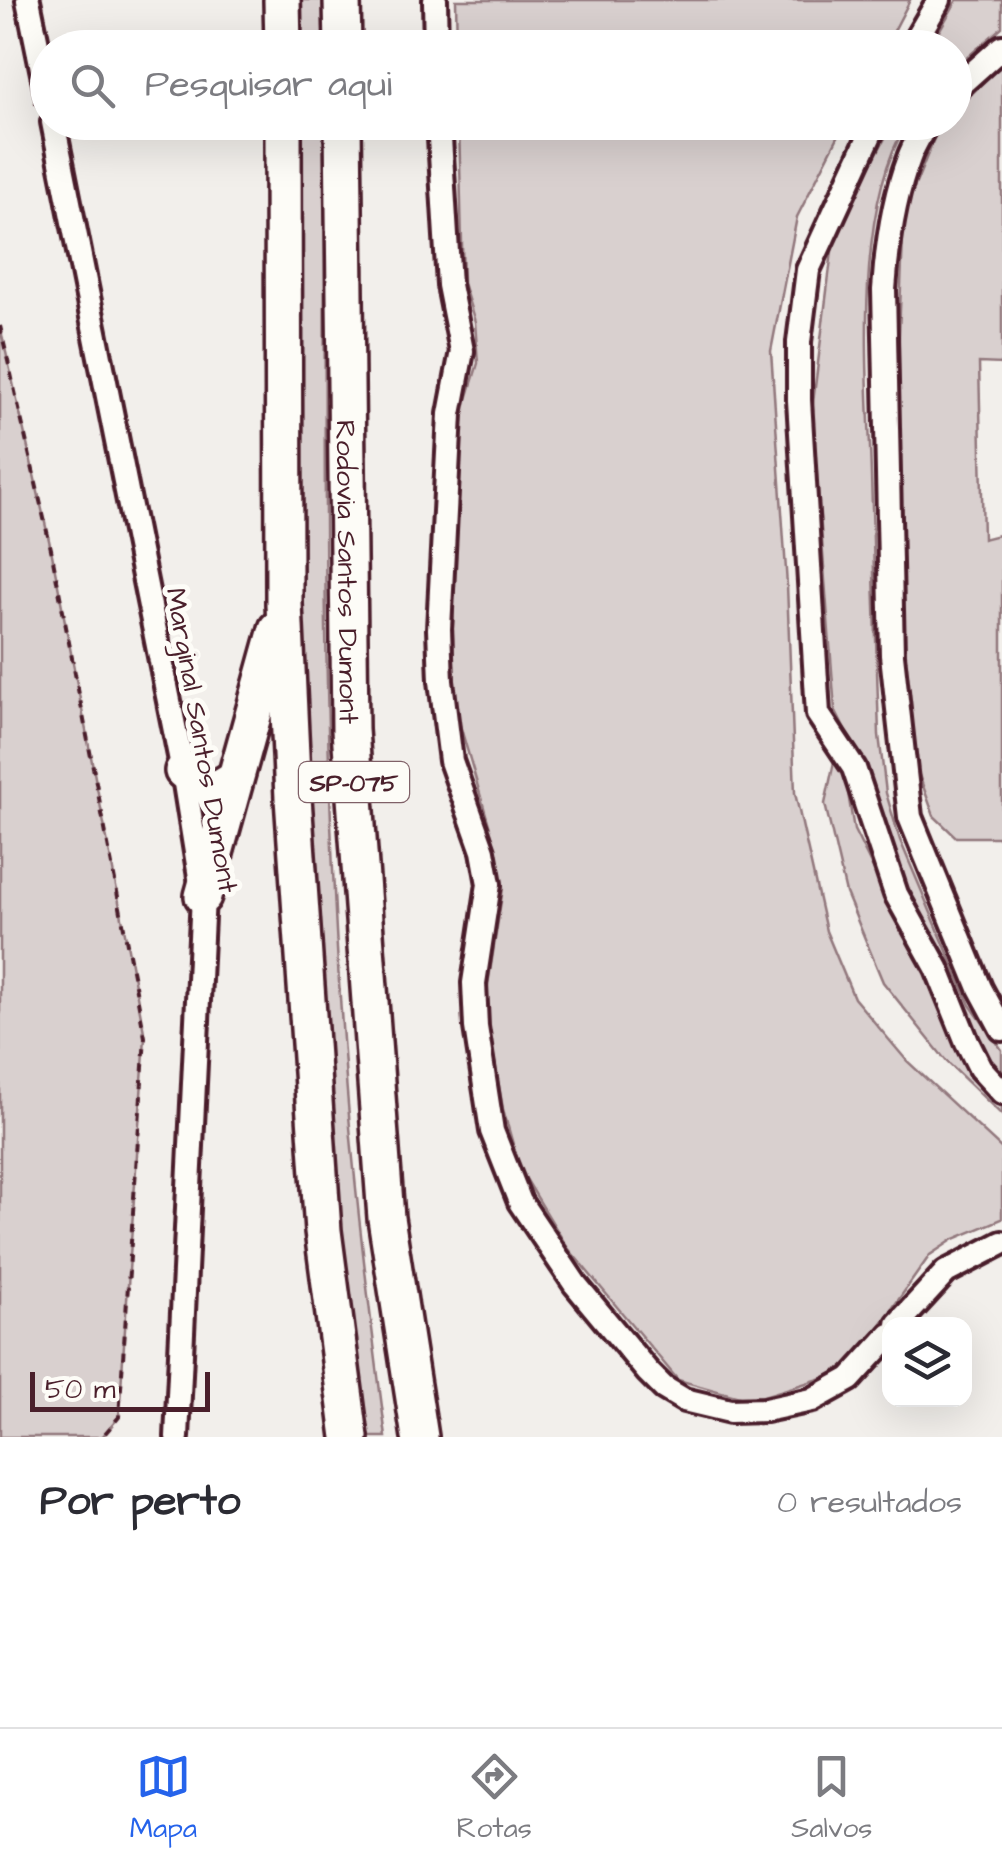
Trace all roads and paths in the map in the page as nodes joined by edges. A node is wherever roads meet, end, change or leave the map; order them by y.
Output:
1 (28, 0) edge
2 (282, 0) edge
3 (342, 0) edge
4 (435, 0) edge
5 (939, 0) edge
6 (34, 30) edge
7 (282, 30) edge
8 (342, 30) edge
9 (436, 30) edge
10 (922, 30) edge
11 (1002, 47) edge
12 (972, 74) edge
13 (56, 140) edge
14 (283, 140) edge
15 (344, 140) edge
16 (440, 140) edge
17 (868, 140) edge
18 (917, 140) edge
19 (0, 326) edge
20 (284, 604) junction
21 (184, 771) junction
22 (232, 780) junction
23 (203, 896) junction
24 (1002, 1029) edge
25 (1002, 1092) edge
26 (1002, 1243) edge
27 (904, 1317) edge
28 (882, 1345) edge
29 (102, 1437) edge
30 (177, 1437) edge
31 (350, 1437) edge
32 (420, 1437) edge

1 - 6 street
2 - 7 highway
3 - 8 highway
4 - 9 street
5 - 10 street
11 - 12 street
13 - 21 street, Marginal Santos Dumont
14 - 20 highway, SP-075
15 - 32 highway, Rodovia Santos Dumont / SP-075
16 - 28 street
17 - 25 street
18 - 24 street
19 - 29 path
20 - 22 highway
20 - 31 highway, SP-075
21 - 22 highway
21 - 23 street, Marginal Santos Dumont
22 - 23 highway
23 - 30 street, Marginal Santos Dumont
26 - 27 street

